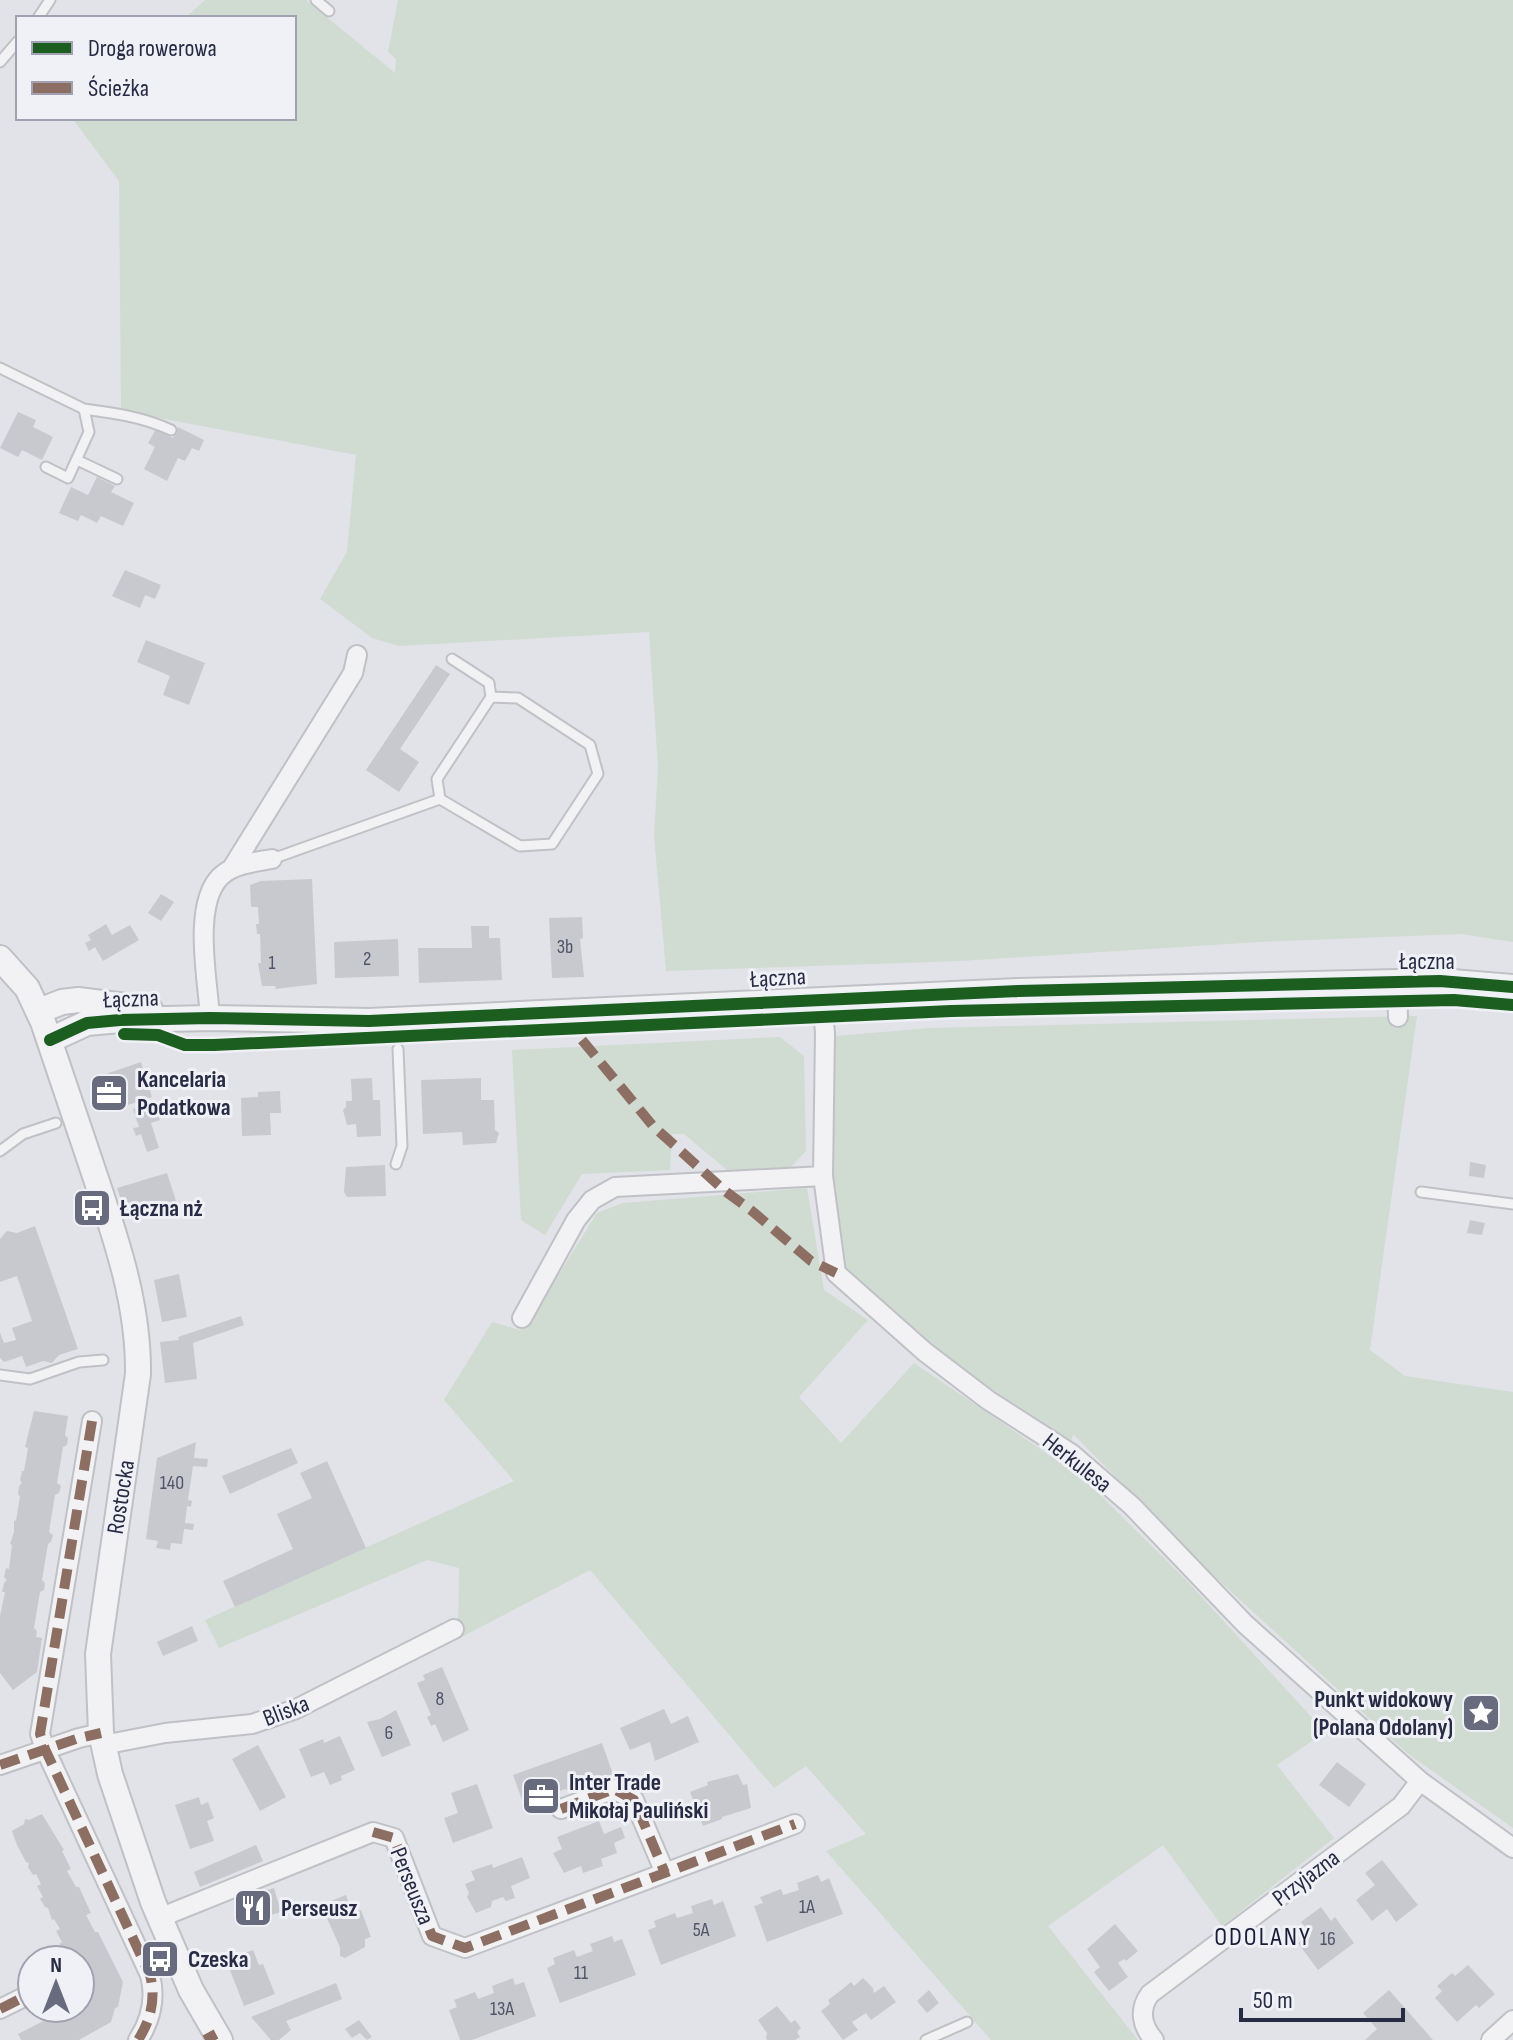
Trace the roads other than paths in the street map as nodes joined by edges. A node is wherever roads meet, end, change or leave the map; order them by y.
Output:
1 (316, 0) edge
2 (329, 11) dead end
3 (16, 43) edge
4 (0, 62) edge
5 (0, 368) edge
6 (84, 409) junction
7 (171, 430) dead end
8 (77, 460) junction
9 (46, 467) dead end
10 (117, 479) dead end
11 (357, 655) dead end
12 (452, 659) dead end
13 (491, 697) junction
14 (440, 799) junction
15 (272, 859) joint
16 (232, 868) junction
17 (0, 958) edge
18 (1397, 982) junction
19 (1513, 987) edge
20 (822, 998) junction
21 (39, 1011) junction
22 (1398, 1017) dead end
23 (210, 1018) junction
24 (50, 1040) junction
25 (398, 1049) dead end
26 (56, 1123) dead end
27 (0, 1151) edge
28 (396, 1164) dead end
29 (823, 1176) junction
30 (1421, 1192) dead end
31 (1513, 1204) edge
32 (522, 1318) dead end
33 (103, 1360) dead end
34 (0, 1375) edge
35 (92, 1421) dead end
36 (454, 1629) dead end
37 (102, 1739) junction
38 (45, 1749) junction
39 (0, 1765) edge
40 (1420, 1781) junction
41 (561, 1809) dead end
42 (795, 1824) dead end
43 (1513, 1848) edge
44 (665, 1873) junction
45 (159, 1918) junction
46 (1513, 2020) edge
47 (967, 2022) dead end
48 (214, 2038) edge
49 (138, 2040) edge
50 (926, 2040) edge
51 (1154, 2040) edge
52 (1491, 2040) edge

1 - 2 lane
3 - 4 lane
5 - 6 lane
6 - 7 lane
6 - 8 lane
8 - 9 lane
8 - 10 lane
11 - 16 street
12 - 13 lane
13 - 14 lane
13 - 14 lane
14 - 15 lane
15 - 16 street
16 - 23 street
17 - 21 street, Rostocka
18 - 19 street, Łączna
18 - 20 street, Łączna
18 - 22 street
20 - 23 street, Łączna
20 - 29 street, Herkulesa
21 - 23 street, Łączna
21 - 24 street, Rostocka
23 - 24 street, Łączna
24 - 37 street, Rostocka
25 - 28 lane
26 - 27 lane
29 - 32 street
29 - 40 street, Herkulesa
30 - 31 lane
33 - 34 lane
35 - 38 street
36 - 37 street, Bliska
37 - 38 street, Bliska
37 - 45 street, Rostocka
38 - 39 street, Bliska
38 - 49 street
40 - 43 street, Herkulesa
40 - 51 street, Przyjazna
41 - 44 street
42 - 44 street, Perseusza
44 - 45 street, Perseusza
45 - 48 street, Rostocka
46 - 52 street
47 - 50 lane

